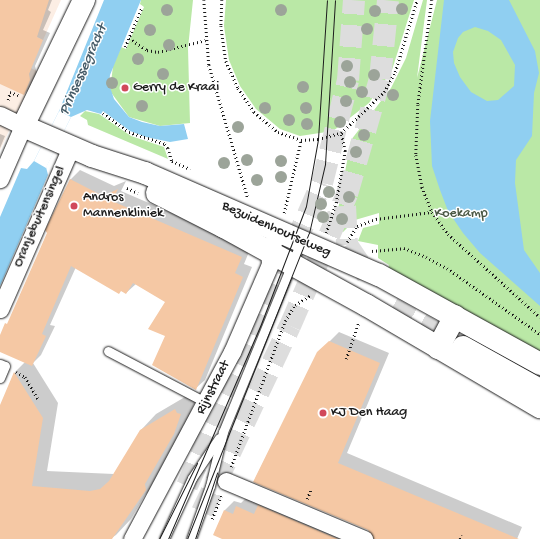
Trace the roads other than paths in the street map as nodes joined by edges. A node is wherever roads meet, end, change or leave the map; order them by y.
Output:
1 (84, 0) edge
2 (0, 115) edge
3 (23, 126) junction
4 (59, 141) junction
5 (92, 156) junction
6 (0, 179) edge
7 (278, 231) junction
8 (301, 242) junction
9 (269, 251) junction
10 (292, 264) junction
11 (0, 309) edge
12 (455, 316) junction
13 (438, 348) junction
14 (108, 351) dead end
15 (540, 364) edge
16 (2, 365) edge
17 (540, 376) edge
18 (0, 378) edge
19 (540, 390) edge
20 (207, 403) junction
21 (540, 407) edge
22 (223, 432) junction
23 (226, 481) road end
24 (132, 539) edge
25 (164, 539) edge
26 (191, 539) edge
27 (364, 539) edge

1 - 3 street
2 - 3 street
3 - 4 street, Bezuidenhoutseweg
3 - 6 street
4 - 5 street, Bezuidenhoutseweg
4 - 11 street, Oranjebuitensingel
5 - 7 street, Bezuidenhoutseweg
5 - 9 street, Bezuidenhoutseweg
7 - 8 street, Bezuidenhoutseweg
7 - 9 street, Rijnstraat
8 - 10 lane, Rijnstraat
8 - 12 street, Bezuidenhoutseweg
9 - 10 street, Bezuidenhoutseweg
9 - 20 street, Rijnstraat
10 - 13 street, Bezuidenhoutseweg
10 - 22 lane, Rijnstraat
12 - 13 street
12 - 15 street, Bezuidenhoutseweg
13 - 21 street, Bezuidenhoutseweg
14 - 20 lane
16 - 18 lane
17 - 19 street
20 - 24 street, Rijnstraat
22 - 25 lane, Rijnstraat
22 - 26 lane, Rijnstraat
23 - 27 street

